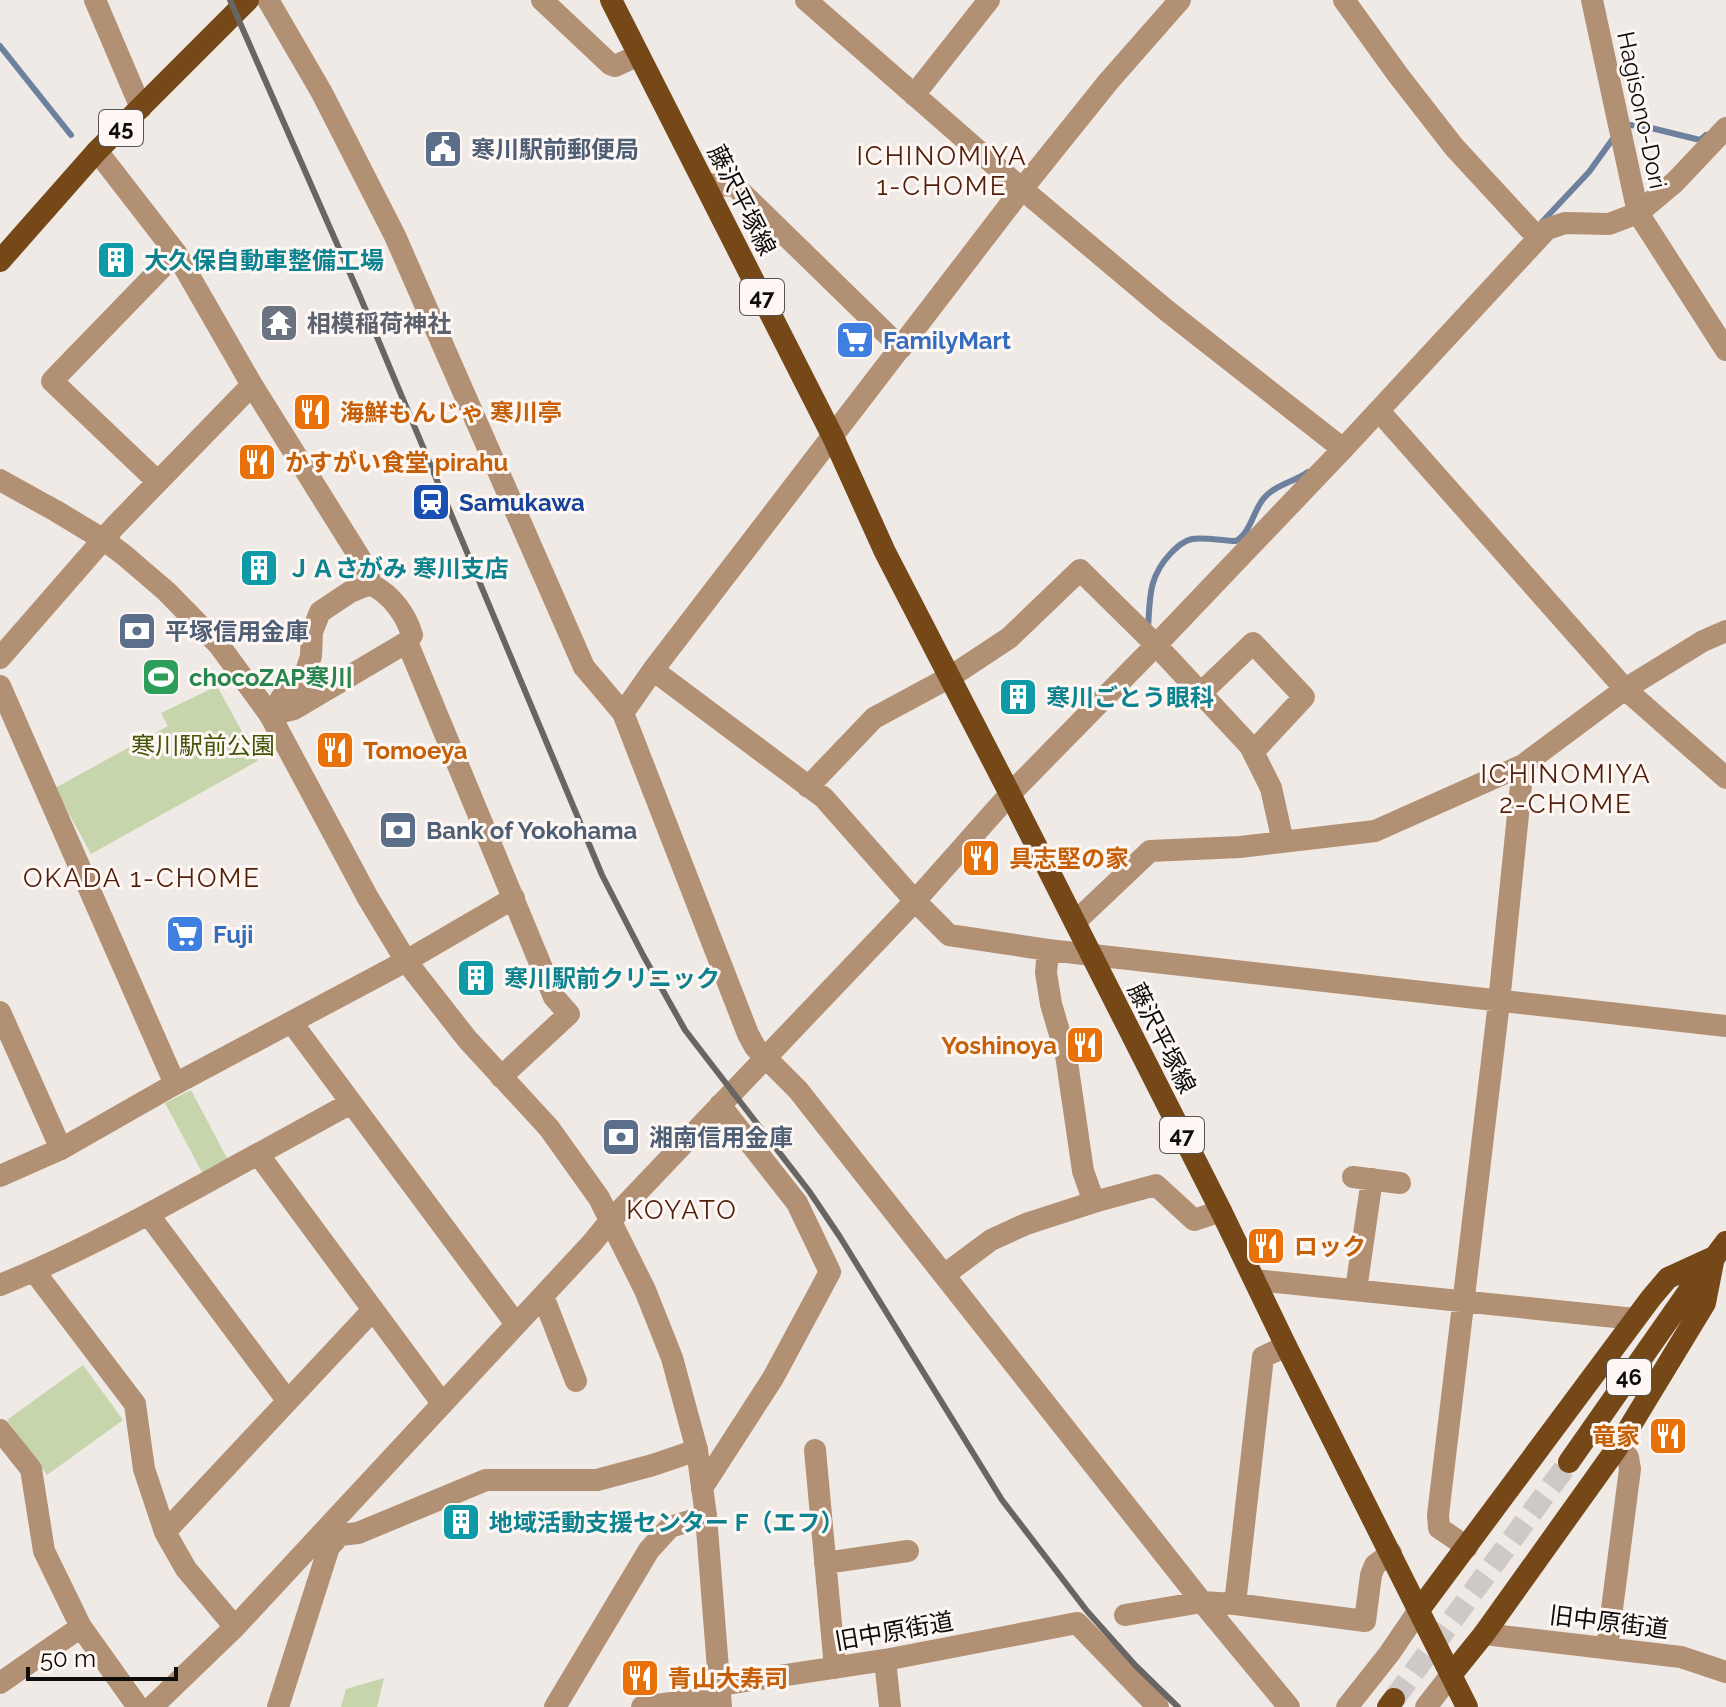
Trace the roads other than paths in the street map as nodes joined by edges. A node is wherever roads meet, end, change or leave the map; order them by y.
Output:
1 (95, 0) edge
2 (248, 0) edge
3 (268, 0) edge
4 (542, 0) edge
5 (611, 0) edge
6 (806, 0) edge
7 (989, 0) edge
8 (1180, 0) edge
9 (1344, 0) edge
10 (1592, 0) edge
11 (639, 55) junction
12 (914, 95) junction
13 (141, 108) junction
14 (1726, 128) edge
15 (97, 151) junction
16 (705, 184) junction
17 (1022, 189) junction
18 (1638, 213) junction
19 (1538, 238) junction
20 (176, 253) junction
21 (0, 261) edge
22 (901, 348) junction
23 (1726, 350) edge
24 (252, 385) junction
25 (1379, 411) junction
26 (833, 437) junction
27 (1343, 449) junction
28 (0, 480) edge
29 (157, 481) junction
30 (104, 540) junction
31 (372, 585) junction
32 (1726, 631) edge
33 (1150, 639) junction
34 (407, 642) junction
35 (0, 658) edge
36 (653, 670) junction
37 (946, 670) junction
38 (0, 686) edge
39 (1625, 689) junction
40 (1201, 693) junction
41 (623, 713) junction
42 (270, 715) junction
43 (1253, 752) junction
44 (1523, 765) junction
45 (1726, 778) edge
46 (808, 787) junction
47 (1010, 794) junction
48 (1283, 842) junction
49 (514, 898) junction
50 (915, 901) junction
51 (1075, 922) junction
52 (1048, 950) junction
53 (1090, 954) junction
54 (406, 961) junction
55 (1499, 1002) junction
56 (0, 1012) edge
57 (292, 1023) junction
58 (1726, 1026) edge
59 (765, 1058) junction
60 (501, 1077) junction
61 (175, 1084) junction
62 (351, 1103) junction
63 (720, 1105) junction
64 (61, 1149) junction
65 (258, 1154) junction
66 (0, 1176) edge
67 (1400, 1183) dead end
68 (1094, 1202) junction
69 (1221, 1211) junction
70 (148, 1214) junction
71 (610, 1221) junction
72 (1722, 1256) edge
73 (34, 1271) junction
74 (944, 1275) junction
75 (1255, 1280) junction
76 (0, 1285) edge
77 (1356, 1290) junction
78 (543, 1296) junction
79 (1463, 1301) junction
80 (372, 1311) junction
81 (1635, 1319) junction
82 (516, 1324) junction
83 (1286, 1346) junction
84 (576, 1381) dead end
85 (287, 1400) junction
86 (442, 1403) junction
87 (0, 1430) edge
88 (1617, 1448) junction
89 (697, 1450) junction
90 (815, 1450) dead end
91 (1569, 1462) tunnel mouth
92 (702, 1488) junction
93 (706, 1516) junction
94 (165, 1532) junction
95 (324, 1542) junction
96 (1467, 1547) junction
97 (908, 1551) dead end
98 (1391, 1553) junction
99 (825, 1563) junction
100 (1202, 1602) junction
101 (1235, 1604) junction
102 (1125, 1615) dead end
103 (1422, 1616) junction
104 (81, 1627) junction
105 (235, 1627) junction
106 (1484, 1634) junction
107 (1607, 1648) junction
108 (885, 1660) junction
109 (1447, 1667) junction
110 (835, 1668) junction
111 (1726, 1672) edge
112 (0, 1683) edge
113 (720, 1695) edge
114 (138, 1707) edge
115 (152, 1707) edge
116 (278, 1707) edge
117 (555, 1707) edge
118 (642, 1707) edge
119 (890, 1707) edge
120 (1158, 1707) edge
121 (1289, 1707) edge
122 (1347, 1707) edge
123 (1426, 1707) edge
124 (1467, 1707) edge

1 - 13 street
2 - 13 main road, 45
3 - 41 street
4 - 11 street
5 - 11 main road, 藤沢平塚線 / 47
6 - 12 street
7 - 12 street
8 - 17 street
9 - 19 street
10 - 18 street, Hagisono-Dori
11 - 16 main road, 藤沢平塚線 / 47
12 - 17 street
13 - 15 main road, 45
14 - 18 street
15 - 20 street
15 - 21 main road, 45
16 - 22 street
16 - 26 main road, 藤沢平塚線 / 47
17 - 22 street
17 - 27 street
18 - 19 street
18 - 23 street, Hagisono-Dori
19 - 25 street
20 - 24 street
20 - 29 street
22 - 26 street
24 - 29 street
24 - 31 street
25 - 27 street
25 - 39 street
26 - 36 street
26 - 37 main road, 藤沢平塚線 / 47
27 - 33 street
28 - 30 street
29 - 30 street
30 - 35 street
30 - 42 street
31 - 34 street
31 - 42 street
32 - 39 street
33 - 37 street
33 - 40 street
33 - 47 street
34 - 42 street
34 - 49 street
36 - 41 street
36 - 46 street
37 - 46 street
37 - 47 main road, 藤沢平塚線 / 47
38 - 61 street
39 - 44 street
39 - 45 street
40 - 43 street
40 - 43 street
41 - 59 street
42 - 54 street
43 - 48 street
44 - 48 street
44 - 55 street
46 - 50 street
47 - 50 street
47 - 51 main road, 藤沢平塚線 / 47
48 - 51 street
49 - 54 street
49 - 60 street
50 - 52 street
50 - 59 street
51 - 53 main road, 藤沢平塚線 / 47
52 - 53 street
52 - 68 street
53 - 55 street
53 - 69 main road, 藤沢平塚線 / 47
54 - 57 street
54 - 60 street
55 - 58 street
55 - 79 street
56 - 64 street
57 - 61 street
57 - 62 street
59 - 63 street
59 - 74 street
60 - 71 street
61 - 64 street
62 - 65 street
62 - 82 street
63 - 71 street
63 - 92 street
64 - 66 street
65 - 70 street
65 - 80 street
67 - 77 street
68 - 69 street
68 - 74 street
69 - 75 main road, 藤沢平塚線 / 47
70 - 73 street
70 - 85 street
71 - 78 street
71 - 89 street
72 - 81 main road
72 - 88 main road
72 - 91 main road, 46
73 - 76 street
73 - 94 street
74 - 100 street
75 - 77 street
75 - 83 main road, 藤沢平塚線 / 47
77 - 79 street
78 - 82 street
78 - 84 street
79 - 81 street
79 - 96 street
80 - 85 street
80 - 86 street
81 - 96 main road
82 - 86 street
83 - 98 main road, 藤沢平塚線 / 47
83 - 101 street
85 - 94 street
86 - 95 street
87 - 104 street
88 - 106 main road
88 - 107 street
89 - 92 street
89 - 95 street
90 - 99 street
92 - 93 street
93 - 113 street
93 - 117 street
94 - 105 street
95 - 105 street
95 - 116 street
96 - 103 main road
97 - 99 street
98 - 101 street
98 - 103 main road, 藤沢平塚線 / 47
99 - 110 street
100 - 101 street
100 - 102 street
100 - 121 street
103 - 109 main road, 47
103 - 122 street
104 - 112 street
104 - 114 street
105 - 115 street
106 - 107 street, 旧中原街道
106 - 109 main road
107 - 111 street, 旧中原街道
108 - 110 street, 旧中原街道
108 - 119 street
108 - 120 street, 旧中原街道
109 - 123 street
109 - 124 main road, 47
110 - 113 street, 旧中原街道
113 - 118 street, 旧中原街道

